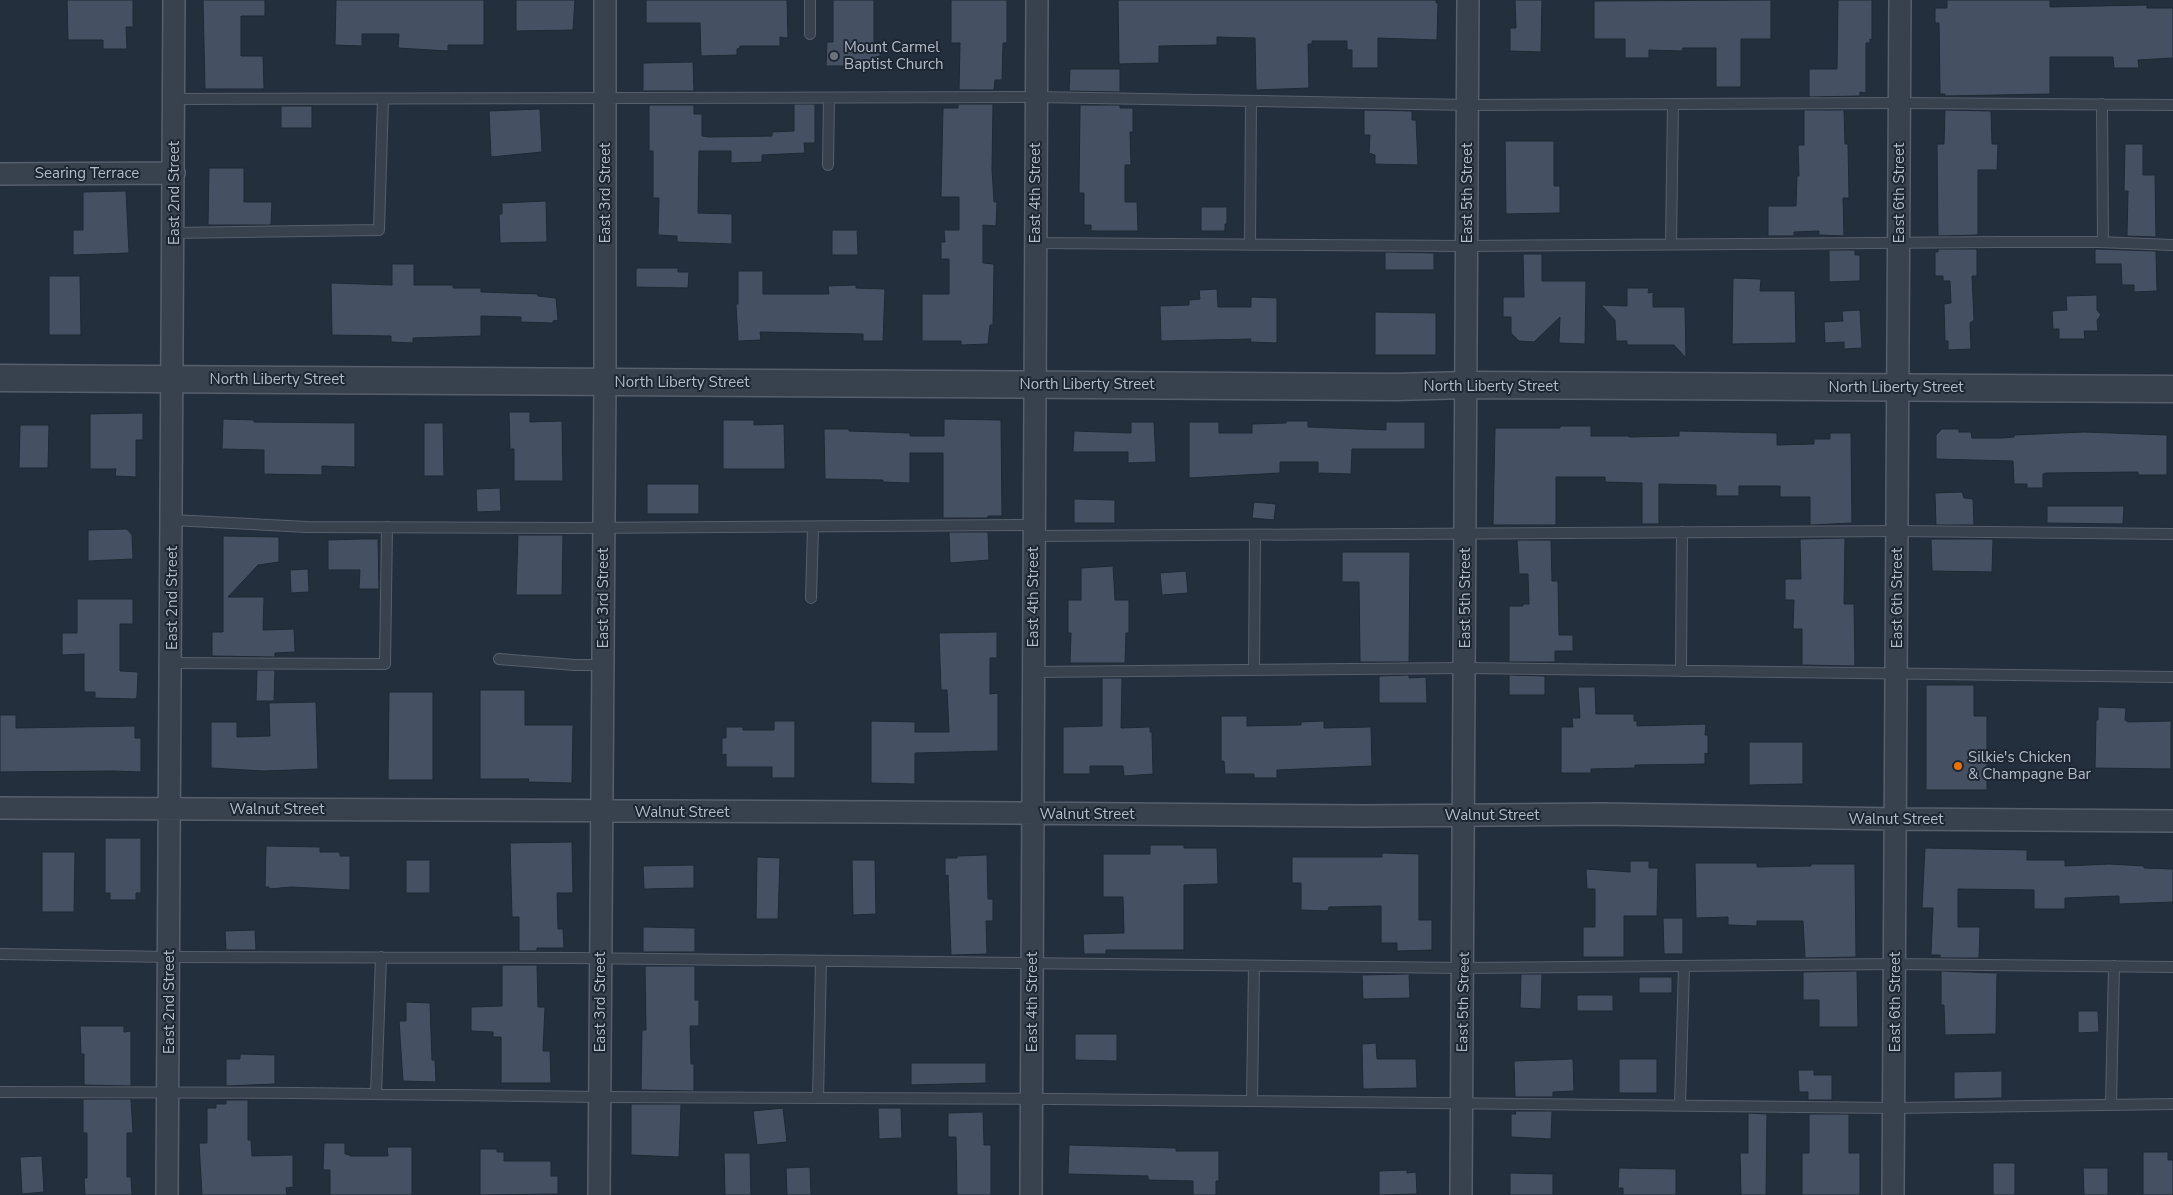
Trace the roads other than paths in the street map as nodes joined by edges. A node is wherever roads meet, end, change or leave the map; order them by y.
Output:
1 (174, 0) edge
2 (604, 0) edge
3 (810, 0) edge
4 (1037, 0) edge
5 (1468, 0) edge
6 (1900, 0) edge
7 (810, 34) dead end
8 (1036, 97) junction
9 (829, 98) junction
10 (174, 99) junction
11 (383, 99) junction
12 (605, 99) junction
13 (1251, 101) junction
14 (1900, 103) junction
15 (1674, 104) junction
16 (2102, 104) junction
17 (1468, 105) junction
18 (2173, 105) edge
19 (828, 165) dead end
20 (174, 172) junction
21 (0, 174) edge
22 (174, 233) junction
23 (1899, 242) junction
24 (2103, 242) junction
25 (1035, 243) junction
26 (1250, 244) junction
27 (1671, 244) junction
28 (2173, 245) edge
29 (1467, 246) junction
30 (0, 378) edge
31 (173, 378) junction
32 (605, 382) junction
33 (1034, 384) junction
34 (1466, 385) junction
35 (1898, 387) junction
36 (2173, 389) edge
37 (172, 520) junction
38 (387, 527) junction
39 (813, 527) junction
40 (603, 528) junction
41 (1033, 530) junction
42 (1897, 531) junction
43 (1682, 532) junction
44 (1466, 533) junction
45 (1255, 534) junction
46 (2173, 534) edge
47 (811, 598) dead end
48 (499, 659) dead end
49 (171, 663) junction
50 (602, 665) junction
51 (1465, 668) junction
52 (1254, 670) junction
53 (1681, 671) junction
54 (1033, 672) junction
55 (1896, 674) junction
56 (2173, 677) edge
57 (0, 808) edge
58 (170, 808) junction
59 (601, 811) junction
60 (1033, 813) junction
61 (1464, 815) junction
62 (1895, 819) junction
63 (2173, 820) edge
64 (0, 954) edge
65 (169, 957) junction
66 (381, 957) junction
67 (600, 958) junction
68 (821, 960) junction
69 (1032, 963) junction
70 (1895, 964) junction
71 (1254, 966) junction
72 (1684, 966) junction
73 (2114, 966) junction
74 (2173, 967) edge
75 (1463, 968) junction
76 (0, 1092) edge
77 (168, 1093) junction
78 (376, 1094) junction
79 (599, 1097) junction
80 (818, 1098) junction
81 (1031, 1099) junction
82 (1252, 1101) junction
83 (1462, 1103) junction
84 (2173, 1104) edge
85 (1680, 1105) junction
86 (2111, 1105) junction
87 (1894, 1108) junction
88 (167, 1195) edge
89 (599, 1195) edge
90 (1031, 1195) edge
91 (1461, 1195) edge
92 (1893, 1195) edge

1 - 10 street, East 2nd Street
2 - 12 street, East 3rd Street
3 - 7 lane
4 - 8 street, East 4th Street
5 - 17 street, East 5th Street
6 - 14 street, East 6th Street
8 - 9 lane
8 - 13 lane
8 - 25 street, East 4th Street
9 - 12 lane
9 - 19 lane
10 - 11 lane
10 - 20 street, East 2nd Street
11 - 12 lane
11 - 22 lane
12 - 32 street, East 3rd Street
13 - 17 lane
13 - 26 lane
14 - 15 lane
14 - 16 lane
14 - 23 street, East 6th Street
15 - 17 lane
15 - 27 lane
16 - 18 lane
16 - 24 lane
17 - 29 street, East 5th Street
20 - 21 street, Searing Terrace
20 - 22 street, East 2nd Street
22 - 31 street, East 2nd Street
23 - 24 lane
23 - 27 lane
23 - 35 street, East 6th Street
24 - 28 lane
25 - 26 lane
25 - 33 street, East 4th Street
26 - 29 lane
27 - 29 lane
29 - 34 street, East 5th Street
30 - 31 street, North Liberty Street
31 - 32 street, North Liberty Street
31 - 37 street, East 2nd Street
32 - 33 street, North Liberty Street
32 - 40 street, East 3rd Street
33 - 34 street, North Liberty Street
33 - 41 street, East 4th Street
34 - 35 street, North Liberty Street
34 - 44 street, East 5th Street
35 - 36 street, North Liberty Street
35 - 42 street, East 6th Street
37 - 38 lane
37 - 49 street, East 2nd Street
38 - 40 lane
38 - 49 lane
39 - 40 lane
39 - 41 lane
39 - 47 lane
40 - 50 street, East 3rd Street
41 - 45 lane
41 - 54 street, East 4th Street
42 - 43 lane
42 - 46 lane
42 - 55 street, East 6th Street
43 - 44 lane
43 - 53 lane
44 - 45 lane
44 - 51 street, East 5th Street
45 - 52 lane
48 - 50 lane
49 - 58 street, East 2nd Street
50 - 59 street, East 3rd Street
51 - 52 lane
51 - 53 lane
51 - 61 street, East 5th Street
52 - 54 lane
53 - 55 lane
54 - 60 street, East 4th Street
55 - 56 lane
55 - 62 street, East 6th Street
57 - 58 street, Walnut Street
58 - 59 street, Walnut Street
58 - 65 street, East 2nd Street
59 - 60 street, Walnut Street
59 - 67 street, East 3rd Street
60 - 61 street, Walnut Street
60 - 69 street, East 4th Street
61 - 62 street, Walnut Street
61 - 75 street, East 5th Street
62 - 63 street, Walnut Street
62 - 70 street, East 6th Street
64 - 65 lane
65 - 66 lane
65 - 77 street, East 2nd Street
66 - 67 lane
66 - 78 lane
67 - 68 lane
67 - 79 street, East 3rd Street
68 - 69 lane
68 - 80 lane
69 - 71 lane
69 - 81 street, East 4th Street
70 - 72 lane
70 - 73 lane
70 - 87 street, East 6th Street
71 - 75 lane
71 - 82 lane
72 - 75 lane
72 - 85 lane
73 - 74 lane
73 - 86 lane
75 - 83 street, East 5th Street
76 - 77 lane
77 - 78 lane
77 - 88 street, East 2nd Street
78 - 79 lane
79 - 80 lane
79 - 89 street, East 3rd Street
80 - 81 lane
81 - 82 lane
81 - 90 street, East 4th Street
82 - 83 lane
83 - 85 lane
83 - 91 street, East 5th Street
84 - 86 lane
85 - 87 lane
86 - 87 lane
87 - 92 street, East 6th Street

